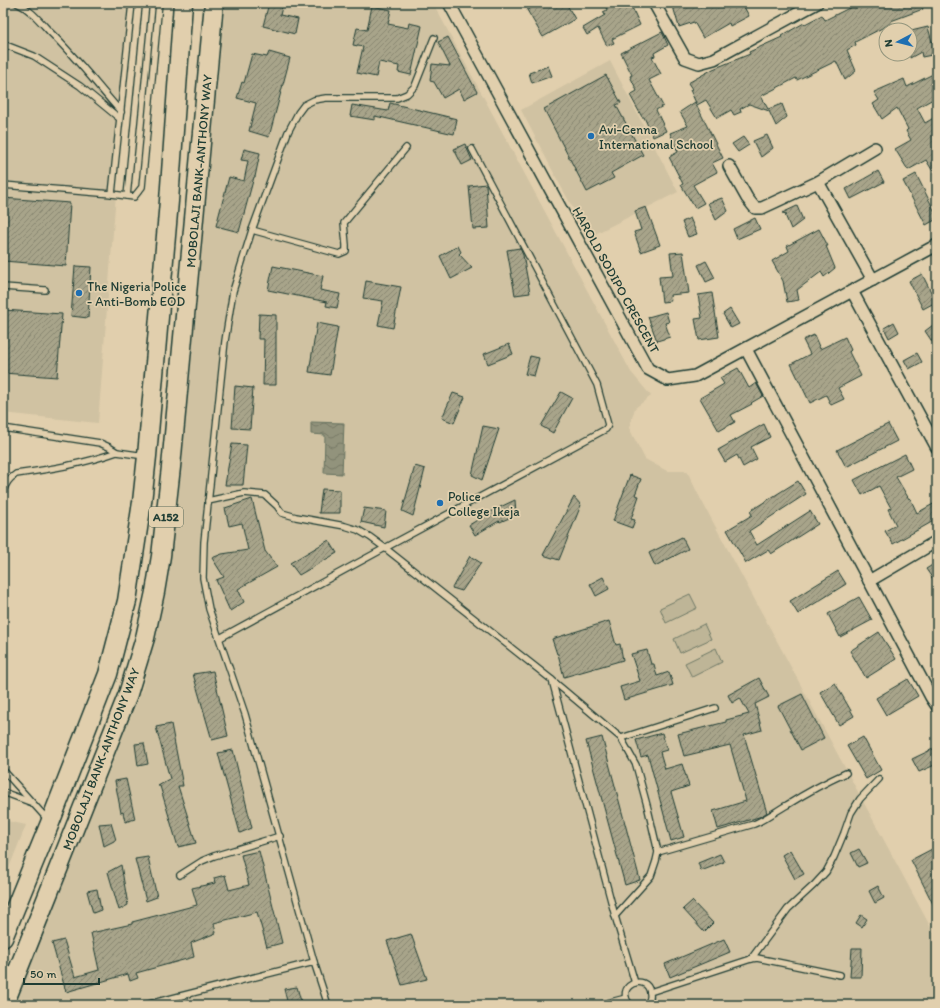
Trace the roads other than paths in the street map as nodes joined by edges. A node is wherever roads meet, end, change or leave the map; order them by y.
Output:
1 (16, 3) edge
2 (132, 3) edge
3 (146, 3) edge
4 (159, 3) edge
5 (183, 3) edge
6 (214, 3) edge
7 (449, 3) edge
8 (654, 3) edge
9 (817, 3) edge
10 (434, 38) dead end
11 (180, 43) junction
12 (3, 44) edge
13 (210, 44) junction
14 (177, 104) junction
15 (204, 104) junction
16 (121, 112) junction
17 (119, 118) junction
18 (406, 148) dead end
19 (875, 148) dead end
20 (472, 149) dead end
21 (729, 166) dead end
22 (818, 182) junction
23 (3, 185) edge
24 (112, 194) junction
25 (127, 196) junction
26 (252, 230) junction
27 (937, 245) edge
28 (873, 280) junction
29 (3, 287) edge
30 (45, 290) dead end
31 (852, 291) junction
32 (746, 349) junction
33 (3, 428) edge
34 (937, 448) edge
35 (117, 452) junction
36 (147, 456) junction
37 (3, 492) edge
38 (208, 501) junction
39 (937, 541) edge
40 (385, 548) junction
41 (869, 581) junction
42 (220, 638) junction
43 (552, 680) junction
44 (937, 706) edge
45 (714, 708) dead end
46 (621, 738) junction
47 (3, 770) edge
48 (846, 773) dead end
49 (879, 779) dead end
50 (3, 792) edge
51 (32, 803) junction
52 (50, 823) junction
53 (280, 836) junction
54 (658, 852) junction
55 (180, 874) dead end
56 (615, 916) junction
57 (3, 938) edge
58 (751, 958) junction
59 (314, 962) junction
60 (840, 975) dead end
61 (636, 982) junction
62 (650, 992) junction
63 (626, 998) junction
64 (4, 1005) edge
65 (145, 1005) edge
66 (328, 1005) edge
67 (599, 1005) edge
68 (631, 1005) edge
69 (646, 1005) edge

1 - 16 lane
2 - 16 lane
3 - 25 lane
4 - 25 lane
5 - 11 main road, MOBOLAJI BANK-ANTHONY WAY / A152
6 - 13 main road, MOBOLAJI BANK-ANTHONY WAY / A152
7 - 32 street, HAROLD SODIPO CRESCENT
8 - 9 street
10 - 26 lane
11 - 13 main road
11 - 14 main road, MOBOLAJI BANK-ANTHONY WAY / A152
12 - 17 lane
13 - 15 main road, MOBOLAJI BANK-ANTHONY WAY / A152
14 - 15 main road
14 - 36 main road, MOBOLAJI BANK-ANTHONY WAY / A152
15 - 64 main road, MOBOLAJI BANK-ANTHONY WAY / A152
16 - 17 lane
17 - 24 lane
18 - 26 lane
19 - 22 street
20 - 40 lane
21 - 22 street
22 - 28 street
23 - 24 lane
24 - 25 lane
26 - 38 lane
27 - 28 street, HAROLD SODIPO CRESCENT
28 - 31 street, HAROLD SODIPO CRESCENT
29 - 30 lane
31 - 32 street, HAROLD SODIPO CRESCENT
31 - 34 street
32 - 41 street
33 - 35 lane
35 - 36 lane
35 - 37 lane
36 - 52 main road, MOBOLAJI BANK-ANTHONY WAY / A152
38 - 40 lane
38 - 42 lane
39 - 41 street
40 - 42 lane
40 - 43 lane
41 - 44 street
42 - 53 lane
43 - 46 lane
43 - 56 lane
45 - 46 lane
46 - 54 lane
47 - 51 lane
48 - 54 lane
49 - 58 lane
50 - 51 lane
51 - 52 lane
52 - 57 main road, MOBOLAJI BANK-ANTHONY WAY / A152
53 - 55 lane
53 - 59 lane
54 - 56 lane
56 - 61 lane
58 - 60 lane
58 - 62 lane
59 - 65 lane
59 - 66 lane
61 - 62 lane
61 - 63 lane
62 - 69 lane
63 - 67 lane
63 - 68 lane

